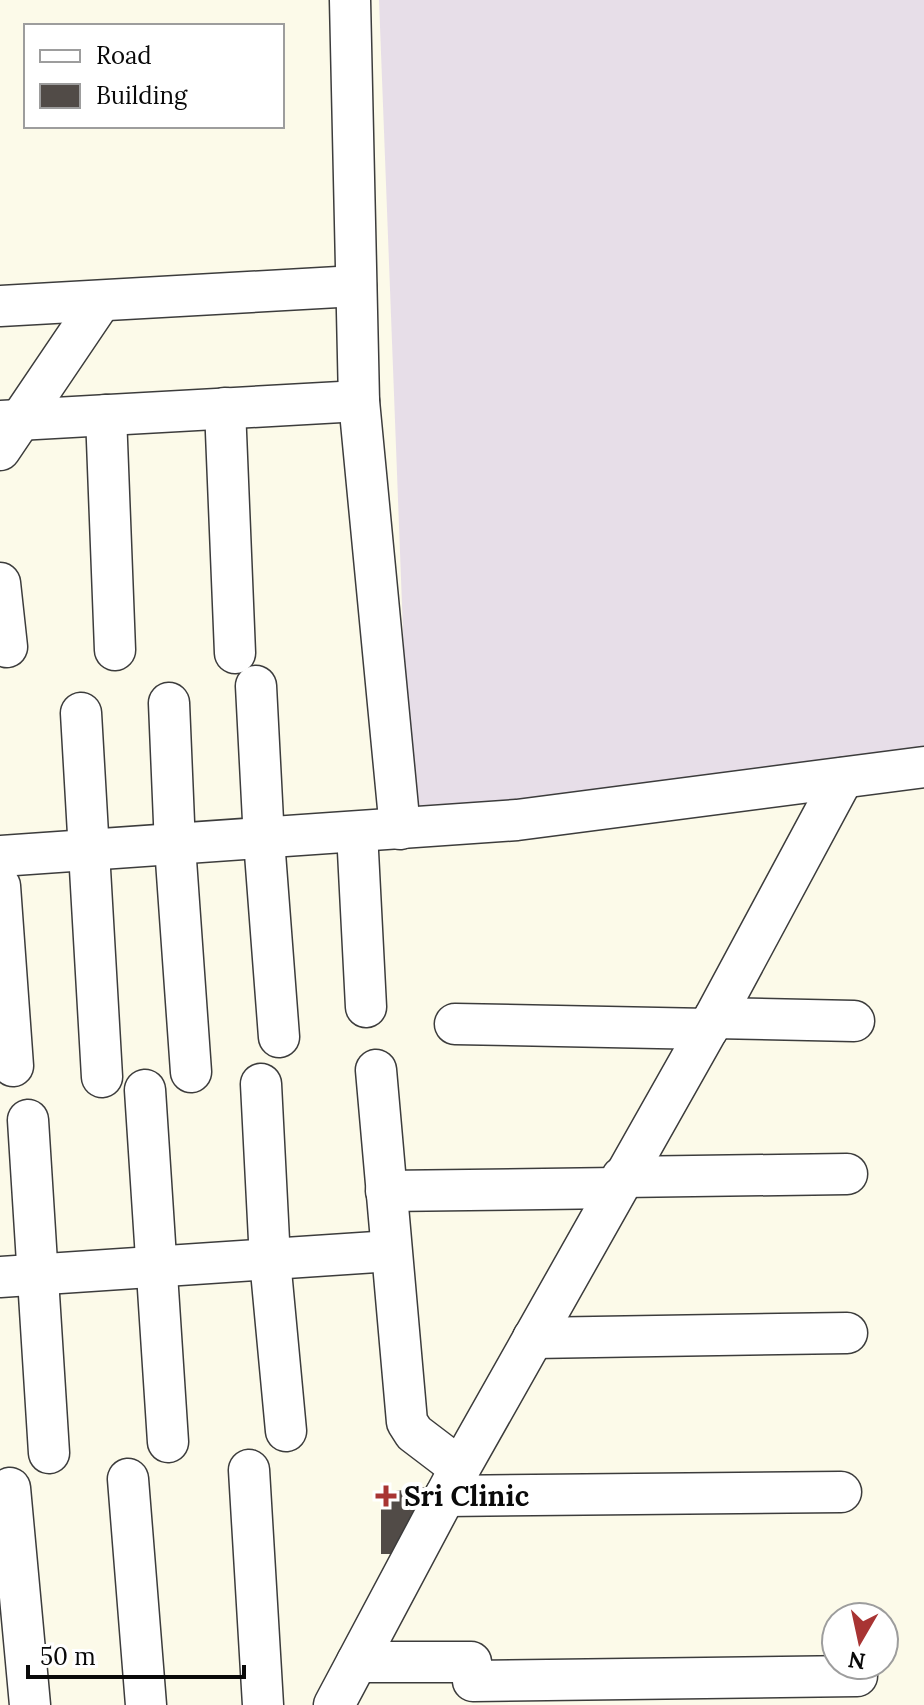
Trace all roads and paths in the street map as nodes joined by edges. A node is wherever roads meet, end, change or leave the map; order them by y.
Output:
1 (350, 0) edge
2 (356, 286) junction
3 (100, 302) junction
4 (0, 306) edge
5 (359, 401) junction
6 (225, 408) junction
7 (106, 415) junction
8 (6, 430) edge
9 (0, 583) edge
10 (7, 647) dead end
11 (115, 650) dead end
12 (235, 653) dead end
13 (256, 686) dead end
14 (169, 703) dead end
15 (81, 713) dead end
16 (924, 767) edge
17 (843, 778) junction
18 (400, 829) junction
19 (357, 832) junction
20 (264, 840) junction
21 (175, 846) junction
22 (88, 851) junction
23 (0, 856) edge
24 (0, 886) edge
25 (366, 1007) dead end
26 (854, 1021) dead end
27 (711, 1023) junction
28 (455, 1024) dead end
29 (279, 1037) dead end
30 (13, 1066) dead end
31 (376, 1070) dead end
32 (191, 1072) dead end
33 (102, 1077) dead end
34 (261, 1084) dead end
35 (145, 1090) dead end
36 (28, 1120) dead end
37 (847, 1174) dead end
38 (619, 1182) junction
39 (386, 1191) junction
40 (391, 1251) junction
41 (270, 1260) junction
42 (155, 1267) junction
43 (19, 1276) edge
44 (847, 1333) dead end
45 (533, 1338) junction
46 (286, 1431) dead end
47 (168, 1442) dead end
48 (49, 1453) dead end
49 (249, 1470) dead end
50 (128, 1479) dead end
51 (453, 1482) junction
52 (10, 1488) dead end
53 (841, 1492) dead end
54 (357, 1662) junction
55 (820, 1676) edge
56 (30, 1705) edge
57 (146, 1705) edge
58 (263, 1705) edge
59 (334, 1705) edge

1 - 2 street
2 - 3 street
2 - 5 street
3 - 4 street
3 - 8 street
5 - 6 street
5 - 18 street
6 - 7 street
6 - 12 street
7 - 8 street
7 - 11 street
9 - 10 street
13 - 20 street
14 - 21 street
15 - 22 street
16 - 17 street
17 - 18 street
17 - 27 street
18 - 19 street
19 - 20 street
19 - 25 street
20 - 21 street
20 - 29 street
21 - 22 street
21 - 32 street
22 - 23 street
22 - 33 street
24 - 30 street
26 - 27 street
27 - 28 street
27 - 38 street
31 - 39 street
34 - 41 street
35 - 42 street
36 - 43 street
37 - 38 street
38 - 39 street
38 - 45 street
39 - 40 street
40 - 41 street
40 - 51 street
41 - 42 street
41 - 46 street
42 - 43 street
42 - 47 street
43 - 48 street
44 - 45 street
45 - 51 street
49 - 58 street
50 - 57 street
51 - 53 street
51 - 54 street
52 - 56 street
54 - 55 street
54 - 59 street

